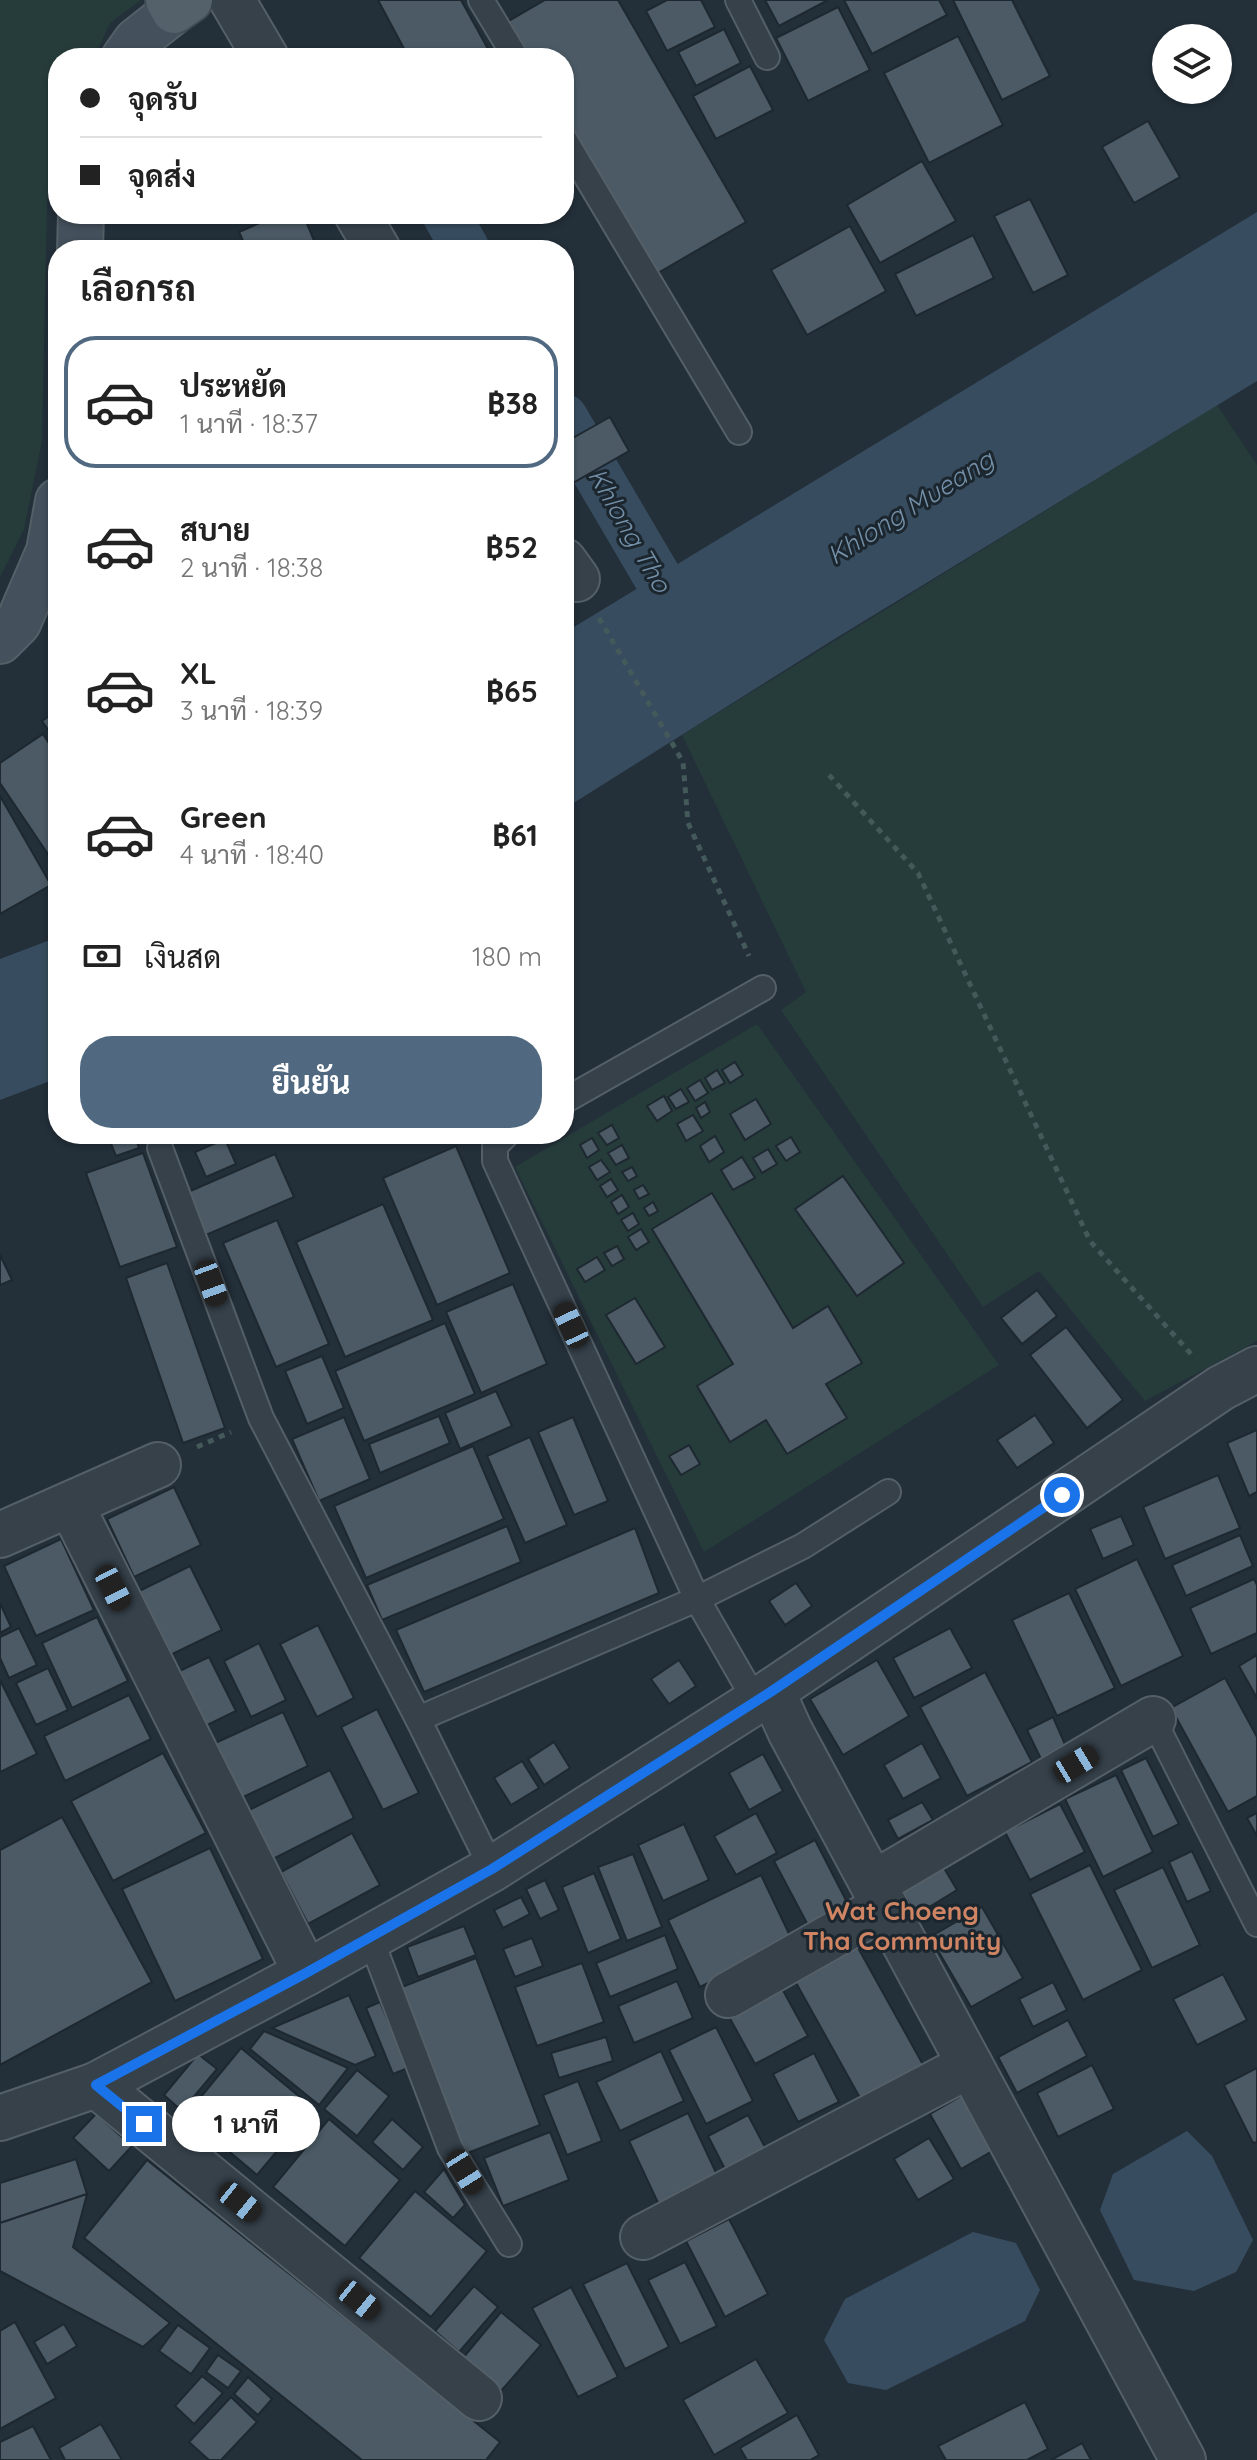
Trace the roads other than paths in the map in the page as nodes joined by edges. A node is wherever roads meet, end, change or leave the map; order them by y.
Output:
1 (232, 0) edge
2 (481, 0) edge
3 (738, 0) edge
4 (177, 4) edge
5 (131, 48) edge
6 (260, 48) edge
7 (510, 48) edge
8 (767, 57) dead end
9 (574, 156) edge
10 (739, 432) dead end
11 (48, 553) edge
12 (0, 641) edge
13 (763, 988) road end
14 (574, 1095) edge
15 (497, 1144) edge
16 (160, 1148) dead end
17 (1239, 1378) edge
18 (158, 1465) road end
19 (888, 1492) dead end
20 (71, 1505) junction
21 (0, 1535) edge
22 (697, 1599) junction
23 (763, 1696) junction
24 (418, 1719) junction
25 (1153, 1719) joint
26 (492, 1869) junction
27 (879, 1895) junction
28 (1257, 1924) edge
29 (370, 1937) junction
30 (306, 1973) junction
31 (728, 1995) dead end
32 (970, 2065) junction
33 (96, 2085) junction
34 (0, 2118) edge
35 (643, 2237) dead end
36 (509, 2244) dead end
37 (479, 2398) dead end
38 (1183, 2460) edge

1 - 6 street
2 - 7 lane
3 - 8 lane
4 - 5 main road
9 - 10 lane
11 - 12 main road
13 - 14 lane
15 - 22 lane
16 - 24 lane
17 - 23 street
18 - 20 street
19 - 22 lane
20 - 21 street
20 - 30 street
22 - 23 lane
22 - 24 lane
23 - 26 street
23 - 27 street
24 - 26 lane
25 - 27 street
25 - 28 lane
26 - 29 street
27 - 31 street
27 - 32 street
29 - 30 street
29 - 36 lane
30 - 33 street
32 - 35 street
32 - 38 street
33 - 34 street
33 - 37 street

